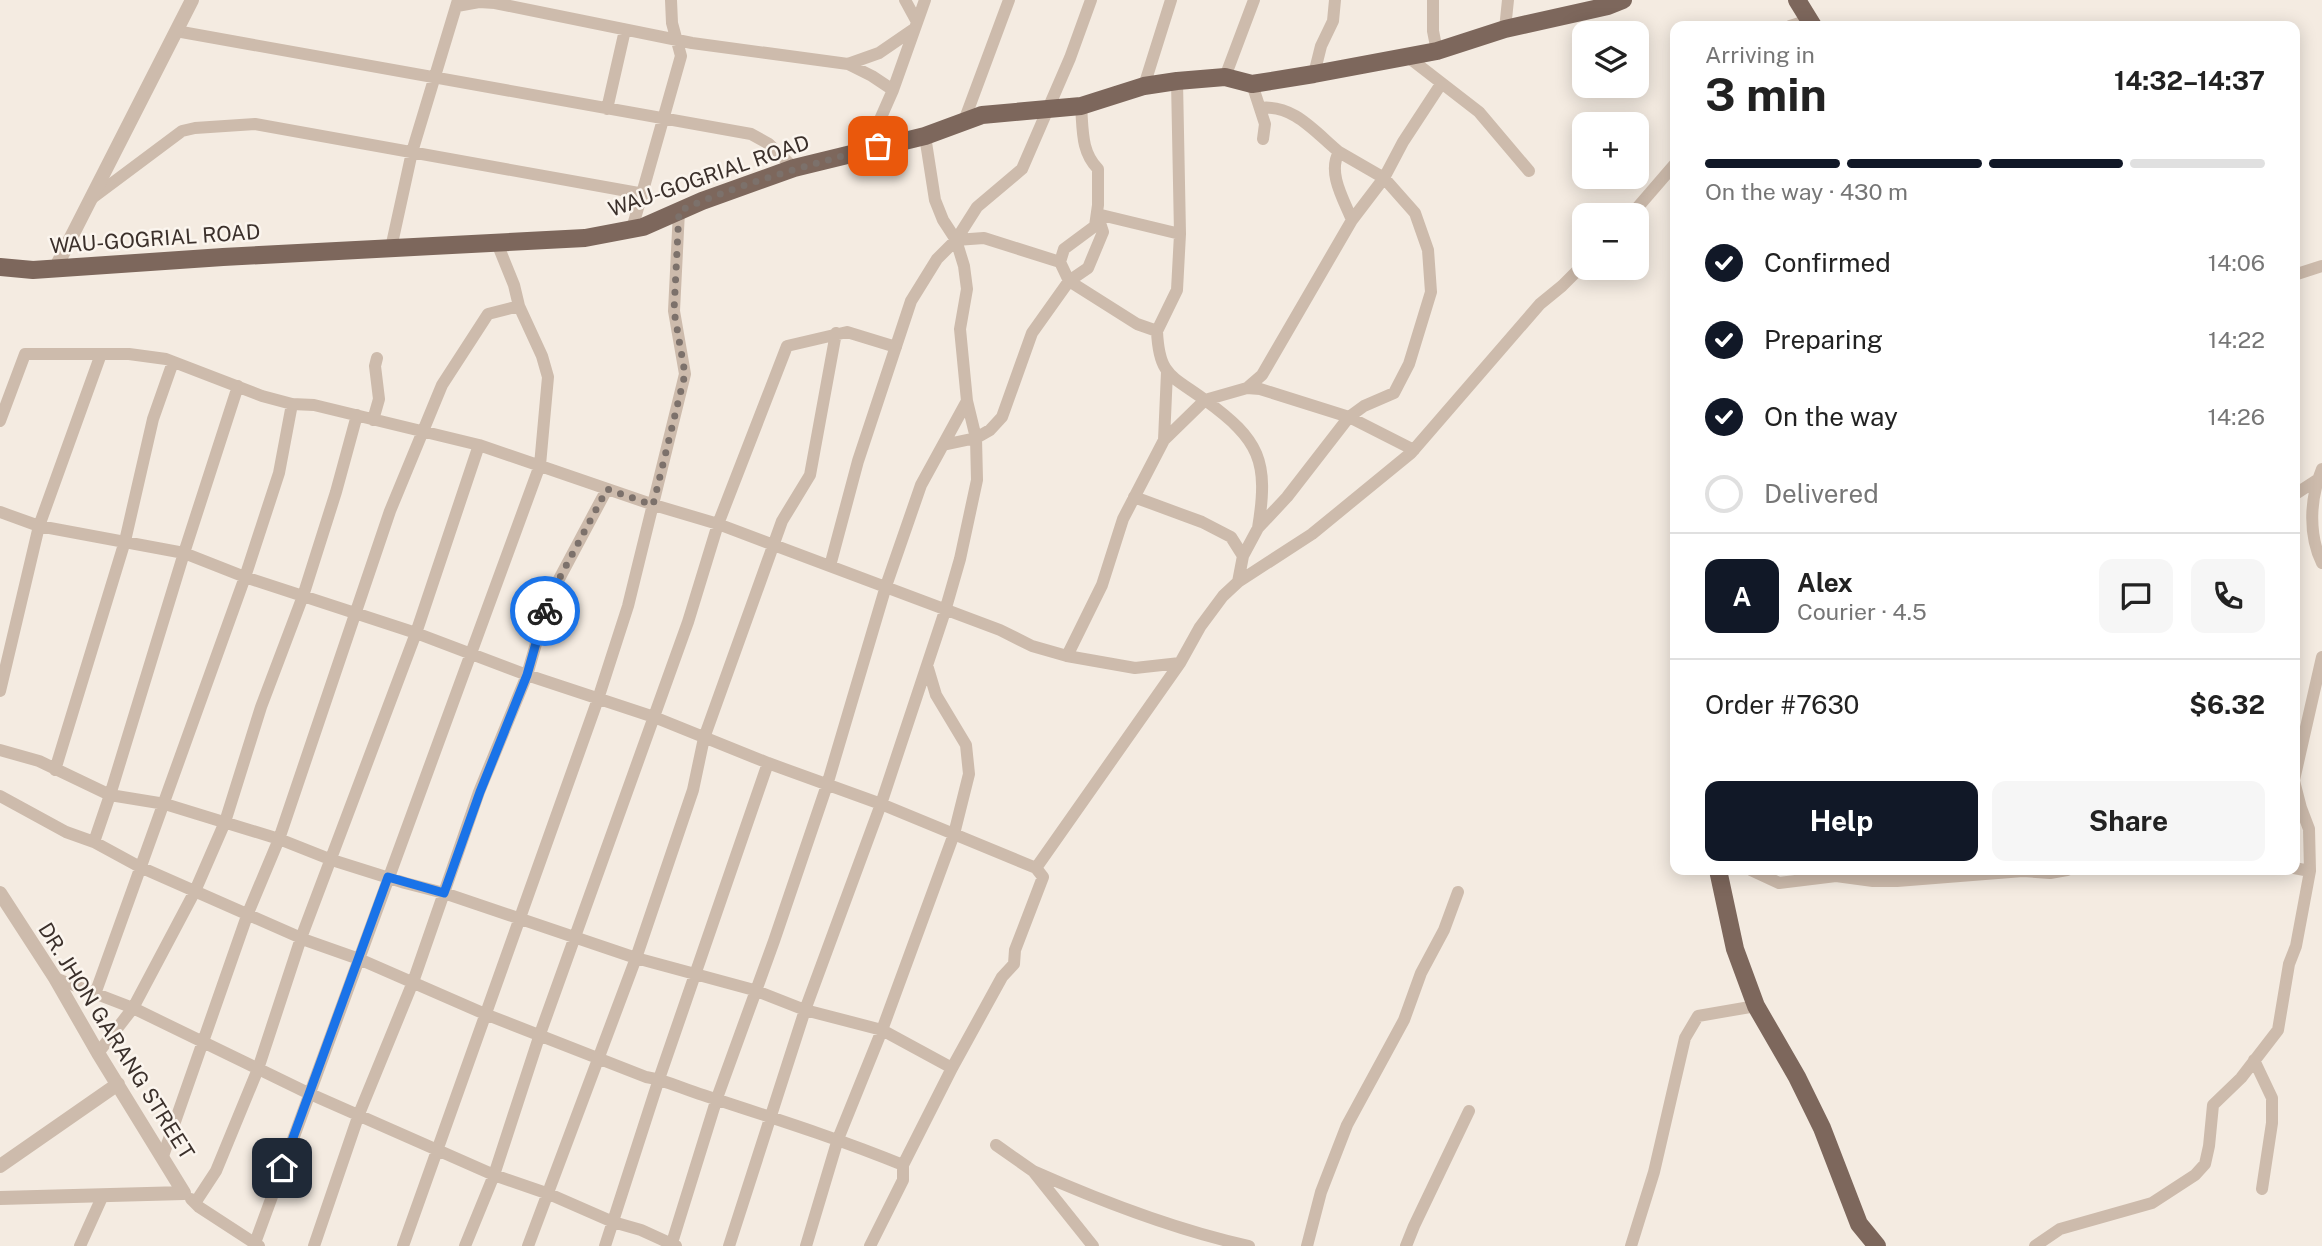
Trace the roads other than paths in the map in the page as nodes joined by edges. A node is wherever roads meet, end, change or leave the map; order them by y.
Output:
1 (192, 0) edge
2 (671, 0) edge
3 (925, 0) edge
4 (1009, 0) edge
5 (1091, 0) edge
6 (1171, 0) edge
7 (1254, 0) edge
8 (1335, 0) edge
9 (1433, 0) edge
10 (1508, 0) edge
11 (1797, 0) edge
12 (902, 1) edge
13 (1613, 2) edge
14 (458, 3) edge
15 (1810, 21) edge
16 (916, 26) junction
17 (1505, 29) junction
18 (625, 30) junction
19 (176, 31) junction
20 (678, 41) junction
21 (1437, 51) junction
22 (1408, 57) junction
23 (848, 64) junction
24 (1314, 74) junction
25 (436, 77) junction
26 (1225, 77) junction
27 (1177, 81) junction
28 (1252, 84) junction
29 (1441, 84) junction
30 (1144, 86) junction
31 (893, 90) junction
32 (1081, 106) junction
33 (1259, 107) junction
34 (607, 108) junction
35 (1049, 108) junction
36 (664, 119) junction
37 (964, 121) junction
38 (925, 136) junction
39 (1264, 139) dead end
40 (867, 149) junction
41 (412, 152) junction
42 (1339, 152) junction
43 (794, 168) junction
44 (1529, 170) dead end
45 (1670, 170) edge
46 (1384, 177) junction
47 (643, 194) junction
48 (90, 199) junction
49 (1641, 203) edge
50 (679, 211) junction
51 (1097, 214) junction
52 (1352, 220) junction
53 (632, 229) junction
54 (1180, 234) junction
55 (956, 240) junction
56 (498, 243) junction
57 (391, 248) junction
58 (1060, 262) junction
59 (2322, 266) edge
60 (0, 267) edge
61 (55, 269) junction
62 (2300, 273) edge
63 (1572, 275) edge
64 (1069, 281) junction
65 (519, 306) junction
66 (1157, 331) junction
67 (836, 333) junction
68 (895, 347) junction
69 (101, 354) junction
70 (377, 358) dead end
71 (173, 362) junction
72 (1167, 372) junction
73 (237, 386) junction
74 (1247, 388) junction
75 (1205, 400) junction
76 (967, 401) junction
77 (292, 404) junction
78 (357, 415) junction
79 (1349, 417) junction
80 (373, 419) junction
81 (0, 421) edge
82 (422, 430) junction
83 (976, 438) junction
84 (1164, 440) junction
85 (479, 445) junction
86 (943, 445) junction
87 (1414, 450) junction
88 (540, 465) junction
89 (2320, 474) edge
90 (607, 489) junction
91 (2300, 490) edge
92 (1133, 497) junction
93 (653, 505) junction
94 (0, 512) edge
95 (718, 524) junction
96 (39, 526) junction
97 (1258, 528) junction
98 (125, 541) junction
99 (774, 547) junction
100 (184, 553) junction
101 (1243, 556) junction
102 (2322, 563) edge
103 (830, 566) junction
104 (245, 577) junction
105 (1237, 582) junction
106 (886, 586) junction
107 (303, 596) junction
108 (945, 611) junction
109 (355, 614) junction
110 (416, 633) junction
111 (471, 655) junction
112 (1067, 656) junction
113 (2322, 657) edge
114 (1180, 663) junction
115 (927, 665) junction
116 (527, 675) junction
117 (0, 691) edge
118 (598, 699) junction
119 (654, 718) junction
120 (704, 738) junction
121 (0, 750) edge
122 (2300, 754) edge
123 (768, 763) junction
124 (55, 770) junction
125 (827, 785) junction
126 (110, 795) junction
127 (0, 796) edge
128 (164, 804) junction
129 (881, 804) junction
130 (2300, 804) edge
131 (225, 822) junction
132 (954, 834) junction
133 (279, 839) junction
134 (94, 842) junction
135 (332, 860) junction
136 (140, 867) junction
137 (1036, 869) junction
138 (2300, 870) edge
139 (2310, 872) junction
140 (1719, 875) edge
141 (1762, 875) edge
142 (1966, 875) edge
143 (388, 877) junction
144 (195, 891) junction
145 (1458, 892) dead end
146 (444, 893) junction
147 (2, 903) edge
148 (248, 913) junction
149 (520, 919) junction
150 (575, 937) junction
151 (301, 938) junction
152 (636, 958) junction
153 (359, 959) junction
154 (695, 975) junction
155 (55, 978) junction
156 (413, 982) junction
157 (754, 990) junction
158 (96, 994) junction
159 (1756, 1006) junction
160 (133, 1008) junction
161 (805, 1010) junction
162 (485, 1014) junction
163 (882, 1030) junction
164 (540, 1034) junction
165 (204, 1042) junction
166 (98, 1053) junction
167 (599, 1058) junction
168 (2254, 1060) junction
169 (952, 1068) junction
170 (258, 1069) junction
171 (659, 1079) junction
172 (118, 1084) junction
173 (308, 1093) junction
174 (717, 1098) junction
175 (1469, 1111) dead end
176 (359, 1114) junction
177 (772, 1116) junction
178 (838, 1139) junction
179 (996, 1145) dead end
180 (437, 1150) junction
181 (163, 1156) junction
182 (903, 1165) junction
183 (0, 1166) edge
184 (1033, 1171) junction
185 (494, 1175) junction
186 (2262, 1189) dead end
187 (549, 1194) junction
188 (103, 1195) junction
189 (0, 1198) edge
190 (193, 1201) junction
191 (613, 1222) junction
192 (1859, 1224) junction
193 (257, 1245) edge
194 (80, 1246) edge
195 (314, 1246) edge
196 (403, 1246) edge
197 (465, 1246) edge
198 (528, 1246) edge
199 (605, 1246) edge
200 (673, 1246) edge
201 (729, 1246) edge
202 (806, 1246) edge
203 (870, 1246) edge
204 (1093, 1246) edge
205 (1250, 1246) edge
206 (1307, 1246) edge
207 (1406, 1246) edge
208 (1631, 1246) edge
209 (1864, 1246) edge
210 (1877, 1246) edge
211 (2035, 1246) edge

1 - 19 street
2 - 20 street
3 - 16 street
4 - 37 street
5 - 35 street
6 - 30 street
7 - 26 street
8 - 24 street
9 - 21 street
10 - 17 street
11 - 15 main road
12 - 16 street
13 - 17 main road, WAU-GOGRIAL ROAD
14 - 18 street
14 - 25 street
16 - 23 street
16 - 31 street
17 - 21 main road, WAU-GOGRIAL ROAD
18 - 20 street
18 - 34 street
19 - 25 street
19 - 48 street
20 - 23 street
20 - 36 street
21 - 22 main road, WAU-GOGRIAL ROAD
22 - 24 main road, WAU-GOGRIAL ROAD
22 - 29 street
23 - 31 street
24 - 28 main road, WAU-GOGRIAL ROAD
25 - 34 street
25 - 41 street
26 - 27 main road, WAU-GOGRIAL ROAD
26 - 28 main road, WAU-GOGRIAL ROAD
27 - 30 main road, WAU-GOGRIAL ROAD
27 - 54 street
28 - 33 street
29 - 44 street
29 - 46 street
30 - 32 main road, WAU-GOGRIAL ROAD
31 - 40 street
32 - 35 main road, WAU-GOGRIAL ROAD
32 - 51 street
33 - 39 street
33 - 42 street
34 - 36 street
35 - 37 main road, WAU-GOGRIAL ROAD
35 - 55 street
36 - 43 street
36 - 47 street
37 - 38 main road, WAU-GOGRIAL ROAD
38 - 40 main road, WAU-GOGRIAL ROAD
38 - 55 street
40 - 43 main road, WAU-GOGRIAL ROAD
41 - 47 street
41 - 48 street
41 - 57 street
42 - 46 street
42 - 52 street
43 - 50 main road, WAU-GOGRIAL ROAD
45 - 49 street
46 - 52 street
46 - 79 street
47 - 53 street
48 - 61 street
50 - 53 main road, WAU-GOGRIAL ROAD
50 - 93 street
51 - 54 street
51 - 58 street
51 - 64 street
52 - 74 street
53 - 56 main road, WAU-GOGRIAL ROAD
54 - 66 street
55 - 58 street
55 - 68 street
55 - 76 street
56 - 57 main road, WAU-GOGRIAL ROAD
56 - 65 street
57 - 61 main road, WAU-GOGRIAL ROAD
58 - 64 street
59 - 62 street
60 - 61 main road, WAU-GOGRIAL ROAD
63 - 87 street
64 - 66 street
64 - 83 street
65 - 82 street
65 - 88 street
66 - 72 street
67 - 68 street
67 - 95 street
67 - 99 street
68 - 103 street
69 - 71 street
69 - 81 street
69 - 96 street
70 - 80 street
71 - 73 street
71 - 98 street
72 - 75 street
72 - 84 street
73 - 77 street
73 - 100 street
74 - 75 street
74 - 79 street
75 - 84 street
75 - 97 street
76 - 83 street
76 - 86 street
77 - 78 street
77 - 104 street
78 - 80 street
78 - 107 street
79 - 87 street
79 - 97 street
80 - 82 street
82 - 85 street
82 - 109 street
83 - 86 street
83 - 108 street
84 - 92 street
85 - 88 street
85 - 110 street
86 - 106 street
87 - 105 street
88 - 90 street
88 - 111 street
89 - 91 street
89 - 102 street
90 - 93 street
90 - 116 street
92 - 101 street
92 - 112 street
93 - 95 street
93 - 118 street
94 - 96 street
95 - 99 street
95 - 119 street
96 - 98 street
96 - 117 street
97 - 101 street
98 - 100 street
98 - 124 street
99 - 103 street
99 - 120 street
100 - 104 street
100 - 126 street
101 - 105 street
103 - 106 street
104 - 107 street
104 - 128 street
105 - 114 street
106 - 108 street
106 - 125 street
107 - 109 street
107 - 131 street
108 - 112 street
108 - 115 street
109 - 110 street
109 - 133 street
110 - 111 street
110 - 135 street
111 - 116 street
111 - 143 street
112 - 114 street
113 - 122 street
114 - 137 street
115 - 129 street
115 - 132 street
116 - 118 street
116 - 146 street
118 - 119 street
118 - 149 street
119 - 120 street
119 - 150 street
120 - 123 street
120 - 152 street
121 - 124 street
123 - 125 street
123 - 154 street
124 - 126 street
125 - 129 street
125 - 157 street
126 - 128 street
126 - 134 street
127 - 134 street
128 - 131 street
128 - 136 street
129 - 132 street
129 - 161 street
130 - 139 street
131 - 133 street
131 - 144 street
132 - 137 street
132 - 163 street
133 - 135 street
133 - 148 street
134 - 136 street
135 - 143 street
135 - 151 street
136 - 144 street
136 - 158 street
137 - 169 street
138 - 139 street
139 - 168 street
140 - 159 main road
141 - 142 street
143 - 146 street
143 - 153 street
144 - 148 street
144 - 160 street
145 - 206 street
146 - 149 street
146 - 156 street
147 - 155 street, DR. JHON GARANG STREET
148 - 151 street
148 - 165 street
149 - 150 street
149 - 162 street
150 - 152 street
150 - 164 street
151 - 153 street
151 - 170 street
152 - 154 street
152 - 167 street
153 - 156 street
153 - 173 street
154 - 157 street
154 - 171 street
155 - 158 street
155 - 166 street, DR. JHON GARANG STREET
156 - 162 street
156 - 176 street
157 - 161 street
157 - 174 street
158 - 160 street
159 - 192 main road
159 - 208 street
160 - 165 street
160 - 166 street
161 - 163 street
161 - 177 street
162 - 164 street
162 - 180 street
163 - 169 street
163 - 178 street
164 - 167 street
164 - 185 street
165 - 170 street
165 - 181 street
166 - 172 street, DR. JHON GARANG STREET
167 - 171 street
167 - 187 street
168 - 186 street
168 - 211 street
169 - 182 street
170 - 173 street
170 - 190 street
171 - 174 street
171 - 191 street
172 - 181 street, DR. JHON GARANG STREET
172 - 183 street
173 - 176 street
173 - 193 street
174 - 177 street
174 - 200 street
175 - 207 street
176 - 180 street
176 - 195 street
177 - 178 street
177 - 201 street
178 - 182 street
178 - 202 street
179 - 184 street
180 - 185 street
180 - 196 street
181 - 190 street, DR. JHON GARANG STREET
182 - 203 street
184 - 204 street
184 - 205 street
185 - 187 street
185 - 197 street
187 - 191 street
187 - 198 street
188 - 189 street
188 - 190 street
188 - 194 street
190 - 193 street
191 - 199 street
191 - 200 street
192 - 209 street
192 - 210 main road

